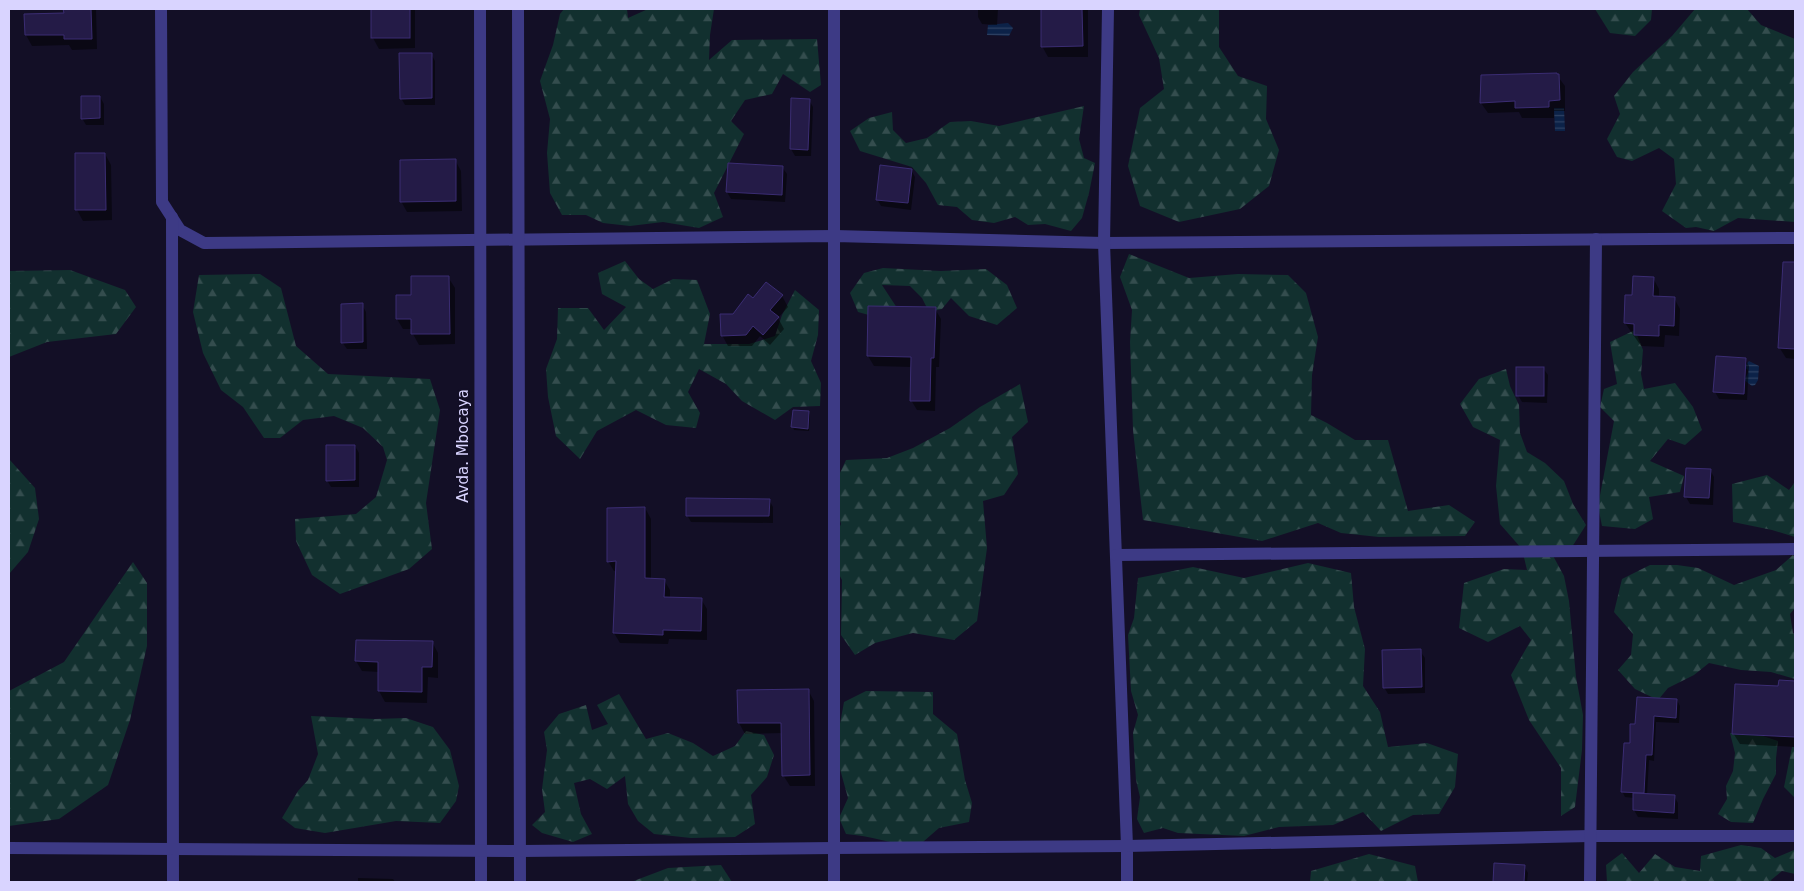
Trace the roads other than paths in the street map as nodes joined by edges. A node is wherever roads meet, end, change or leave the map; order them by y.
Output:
1 (161, 9) edge
2 (480, 9) edge
3 (518, 9) edge
4 (834, 9) edge
5 (1108, 9) edge
6 (172, 217) junction
7 (835, 236) junction
8 (1795, 238) edge
9 (1596, 239) junction
10 (479, 240) junction
11 (518, 240) junction
12 (1104, 243) junction
13 (1795, 549) edge
14 (1592, 551) junction
15 (1116, 555) junction
16 (1590, 836) junction
17 (1795, 836) edge
18 (1127, 846) junction
19 (9, 848) edge
20 (173, 848) junction
21 (834, 848) junction
22 (481, 849) junction
23 (520, 850) junction
24 (173, 882) edge
25 (481, 882) edge
26 (520, 882) edge
27 (834, 882) edge
28 (1127, 882) edge
29 (1590, 882) edge

1 - 6 street
2 - 10 street, Avda. Mbocaya
3 - 11 street
4 - 7 street
5 - 12 street
6 - 10 street
6 - 20 street
7 - 11 street
7 - 12 street
7 - 21 street
8 - 9 street
9 - 12 street
9 - 14 street
10 - 11 street
10 - 22 street, Avda. Mbocaya
11 - 23 street
12 - 15 street
13 - 14 street
14 - 15 street
14 - 16 street
15 - 18 street
16 - 17 street
16 - 18 street
16 - 29 street
18 - 21 street
18 - 28 street
19 - 20 street
20 - 22 street
20 - 24 street
21 - 23 street
21 - 27 street
22 - 23 street
22 - 25 street, Avda. Mbocaya
23 - 26 street

